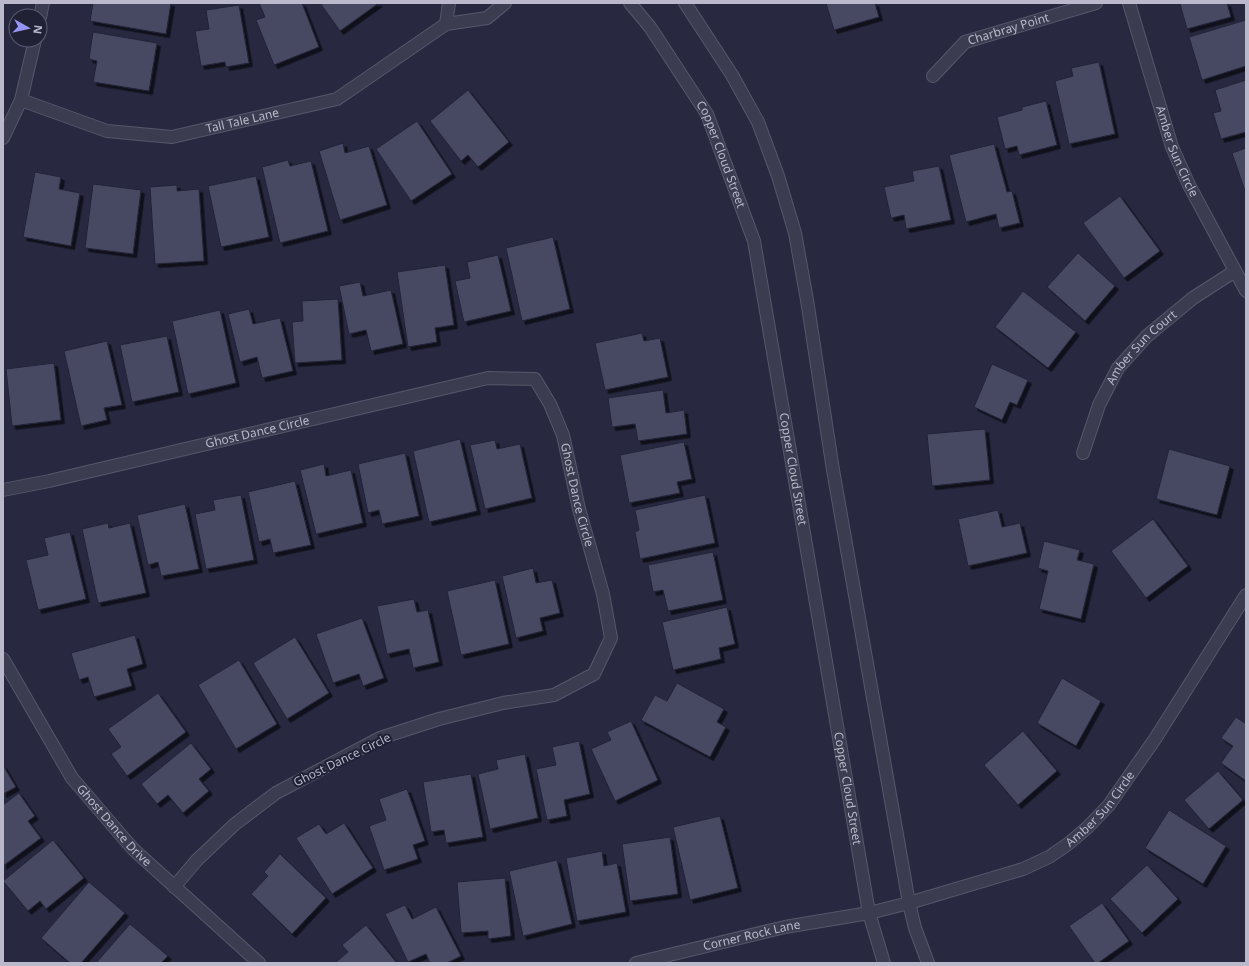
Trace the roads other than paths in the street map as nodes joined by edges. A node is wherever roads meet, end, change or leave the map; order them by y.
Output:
1 (449, 3) edge
2 (504, 3) edge
3 (630, 3) edge
4 (685, 3) edge
5 (1096, 3) edge
6 (1129, 3) edge
7 (446, 24) junction
8 (33, 48) edge
9 (933, 76) dead end
10 (21, 100) junction
11 (3, 138) edge
12 (1236, 271) junction
13 (1246, 291) edge
14 (1083, 453) dead end
15 (3, 490) edge
16 (1246, 595) edge
17 (3, 659) edge
18 (174, 887) junction
19 (909, 903) junction
20 (869, 912) junction
21 (672, 959) edge
22 (259, 963) edge
23 (636, 963) edge
24 (884, 963) edge
25 (928, 963) edge

1 - 7 street
2 - 7 street, Tall Tale Lane
3 - 20 street, Copper Cloud Street
4 - 19 street
5 - 9 street, Charbray Point
6 - 12 street, Amber Sun Circle
7 - 10 street, Tall Tale Lane
8 - 10 street
10 - 11 street
12 - 13 street, Amber Sun Circle
12 - 14 street, Amber Sun Court
15 - 18 street, Ghost Dance Circle
16 - 19 street, Amber Sun Circle
17 - 18 street, Ghost Dance Drive
18 - 22 street, Ghost Dance Drive
19 - 20 street, Amber Sun Circle
19 - 25 street
20 - 21 street, Corner Rock Lane
20 - 24 street, Copper Cloud Street
21 - 23 street, Corner Rock Lane

